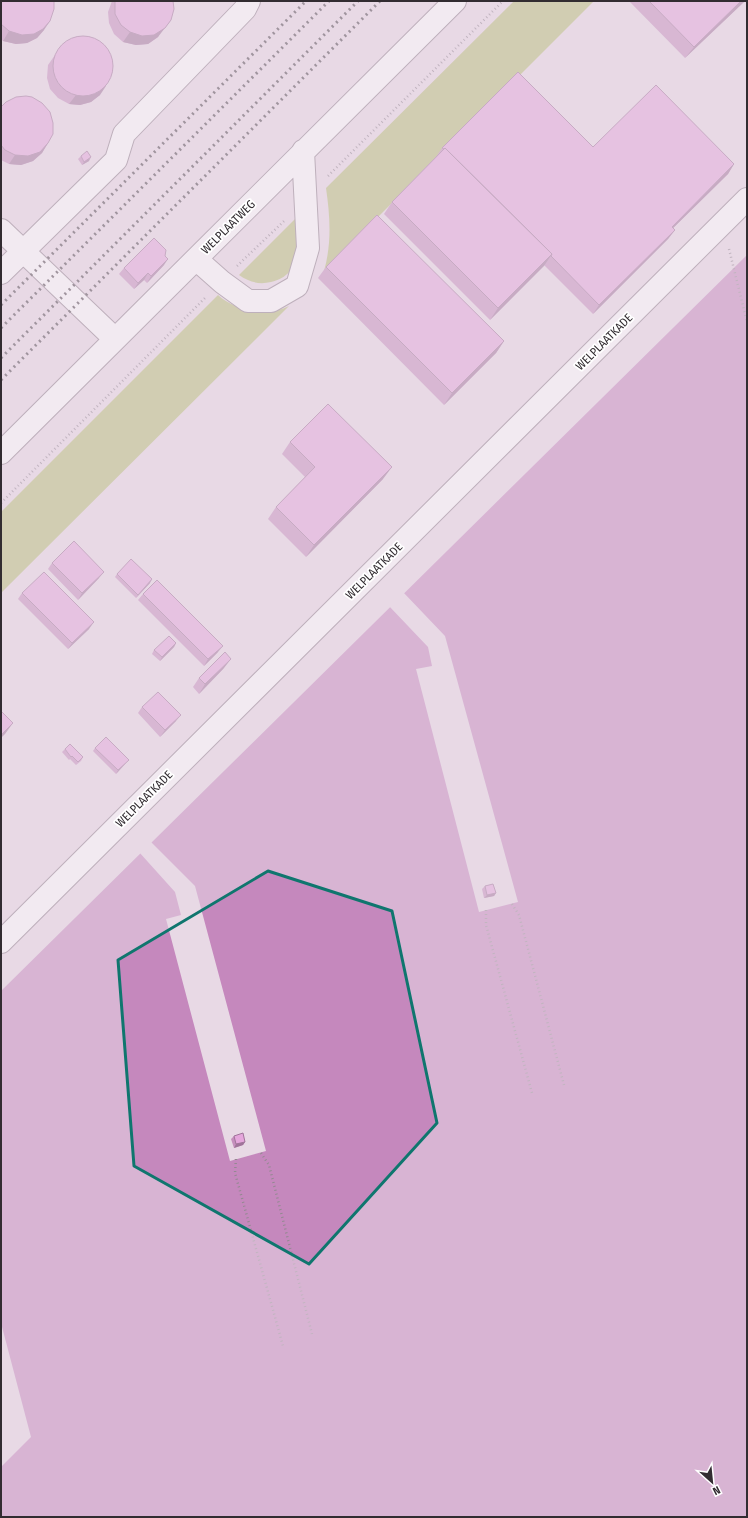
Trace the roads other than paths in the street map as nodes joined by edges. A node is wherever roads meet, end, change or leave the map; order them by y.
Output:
1 (248, 1) edge
2 (455, 1) edge
3 (303, 151) junction
4 (747, 199) edge
5 (1, 230) edge
6 (22, 251) junction
7 (196, 259) junction
8 (1, 273) edge
9 (115, 339) junction
10 (1, 453) edge
11 (1, 942) edge

1 - 6 street
2 - 3 street, WELPLAATWEG
3 - 7 street, WELPLAATWEG
3 - 7 street
4 - 11 street, WELPLAATKADE
5 - 6 street
6 - 8 street
6 - 9 street
7 - 9 street, WELPLAATWEG
9 - 10 street, WELPLAATWEG

